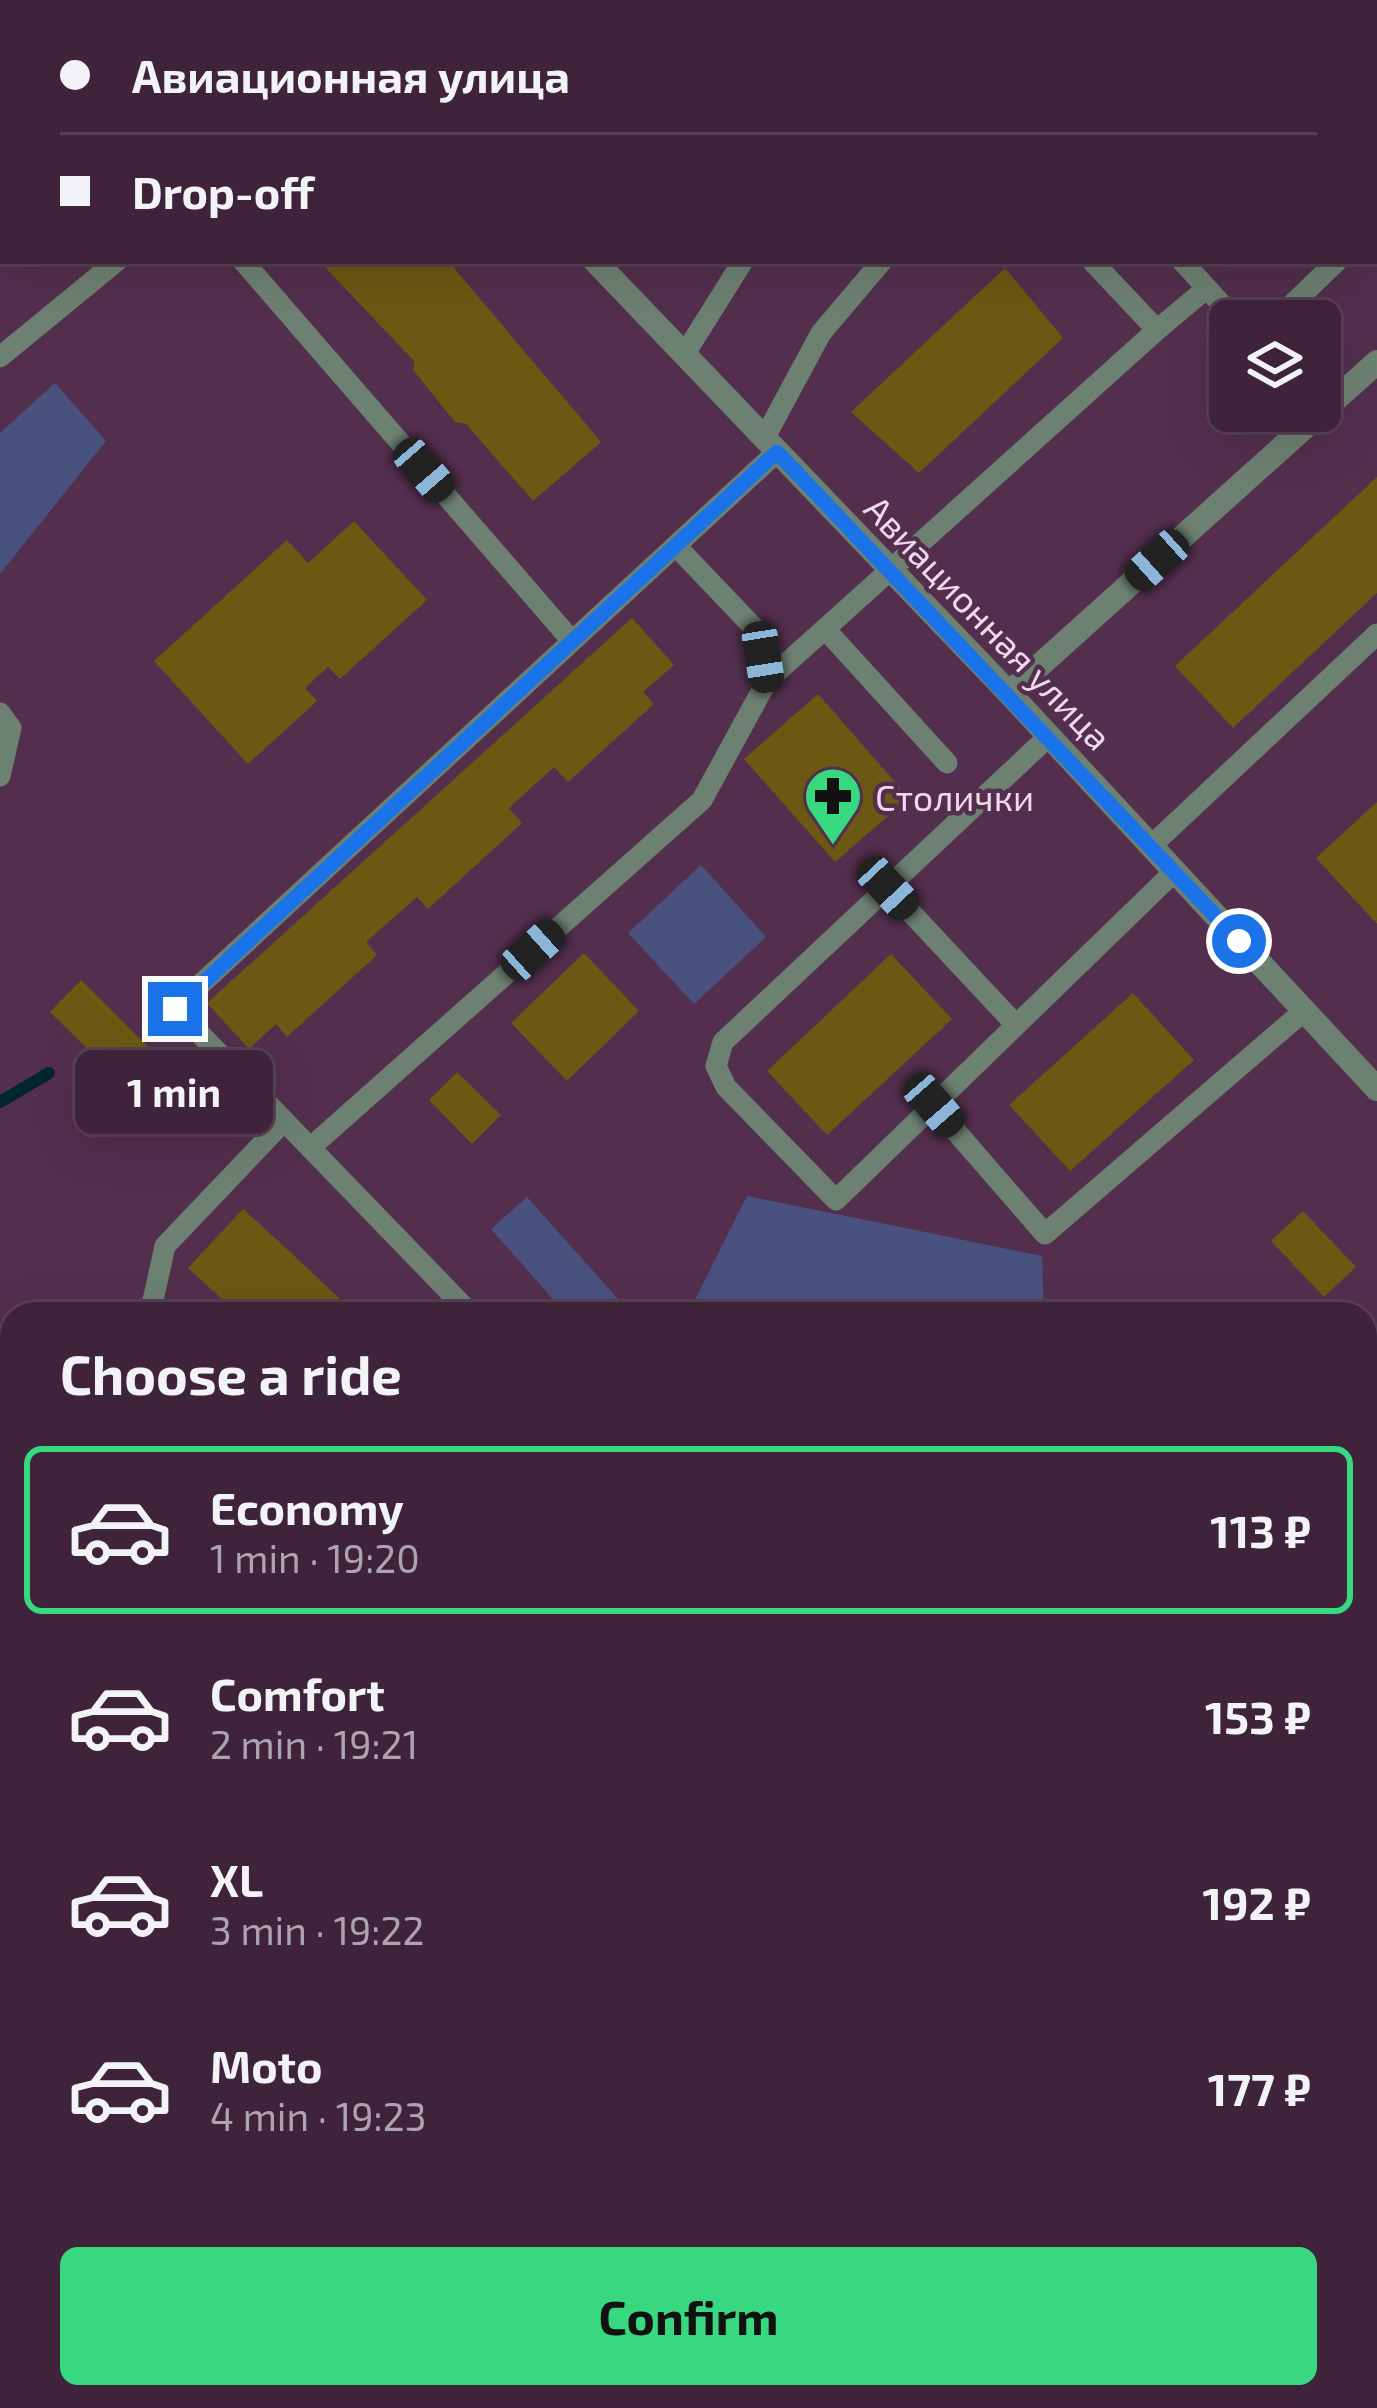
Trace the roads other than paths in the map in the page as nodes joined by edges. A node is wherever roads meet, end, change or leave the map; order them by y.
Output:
1 (113, 264) edge
2 (246, 264) edge
3 (598, 264) edge
4 (741, 264) edge
5 (879, 264) edge
6 (1095, 264) edge
7 (1185, 264) edge
8 (1334, 264) edge
9 (1207, 288) junction
10 (1218, 300) edge
11 (1297, 300) edge
12 (1157, 330) junction
13 (684, 355) junction
14 (0, 357) edge
15 (1377, 362) edge
16 (1341, 393) edge
17 (1297, 432) edge
18 (770, 445) junction
19 (676, 545) junction
20 (892, 572) junction
21 (826, 630) junction
22 (1377, 634) edge
23 (572, 641) junction
24 (767, 681) junction
25 (1009, 693) junction
26 (0, 713) edge
27 (1049, 736) junction
28 (947, 764) dead end
29 (0, 776) edge
30 (1150, 846) junction
31 (1174, 872) junction
32 (888, 888) junction
33 (1305, 1010) junction
34 (1016, 1025) junction
35 (1377, 1089) edge
36 (934, 1105) junction
37 (284, 1121) junction
38 (310, 1148) junction
39 (153, 1302) edge
40 (459, 1302) edge

1 - 14 lane
2 - 23 lane
3 - 13 street, Авиационная улица
4 - 13 lane
5 - 18 lane
6 - 12 lane
7 - 9 lane
8 - 11 lane
9 - 10 lane
9 - 12 lane
12 - 20 lane
13 - 18 street, Авиационная улица
15 - 16 street
17 - 25 street
18 - 19 lane
18 - 20 street, Авиационная улица
19 - 23 lane
19 - 24 lane
20 - 21 lane
20 - 25 street, Авиационная улица
21 - 24 lane
21 - 28 lane
22 - 30 lane
23 - 37 lane
24 - 38 lane
25 - 27 street, Авиационная улица
26 - 29 lane
27 - 30 street, Авиационная улица
27 - 32 lane
30 - 31 street, Авиационная улица
31 - 33 street, Авиационная улица
31 - 34 lane
32 - 34 lane
32 - 36 lane
33 - 35 street, Авиационная улица
33 - 36 lane
34 - 36 lane
37 - 38 lane
37 - 39 lane
38 - 40 lane

